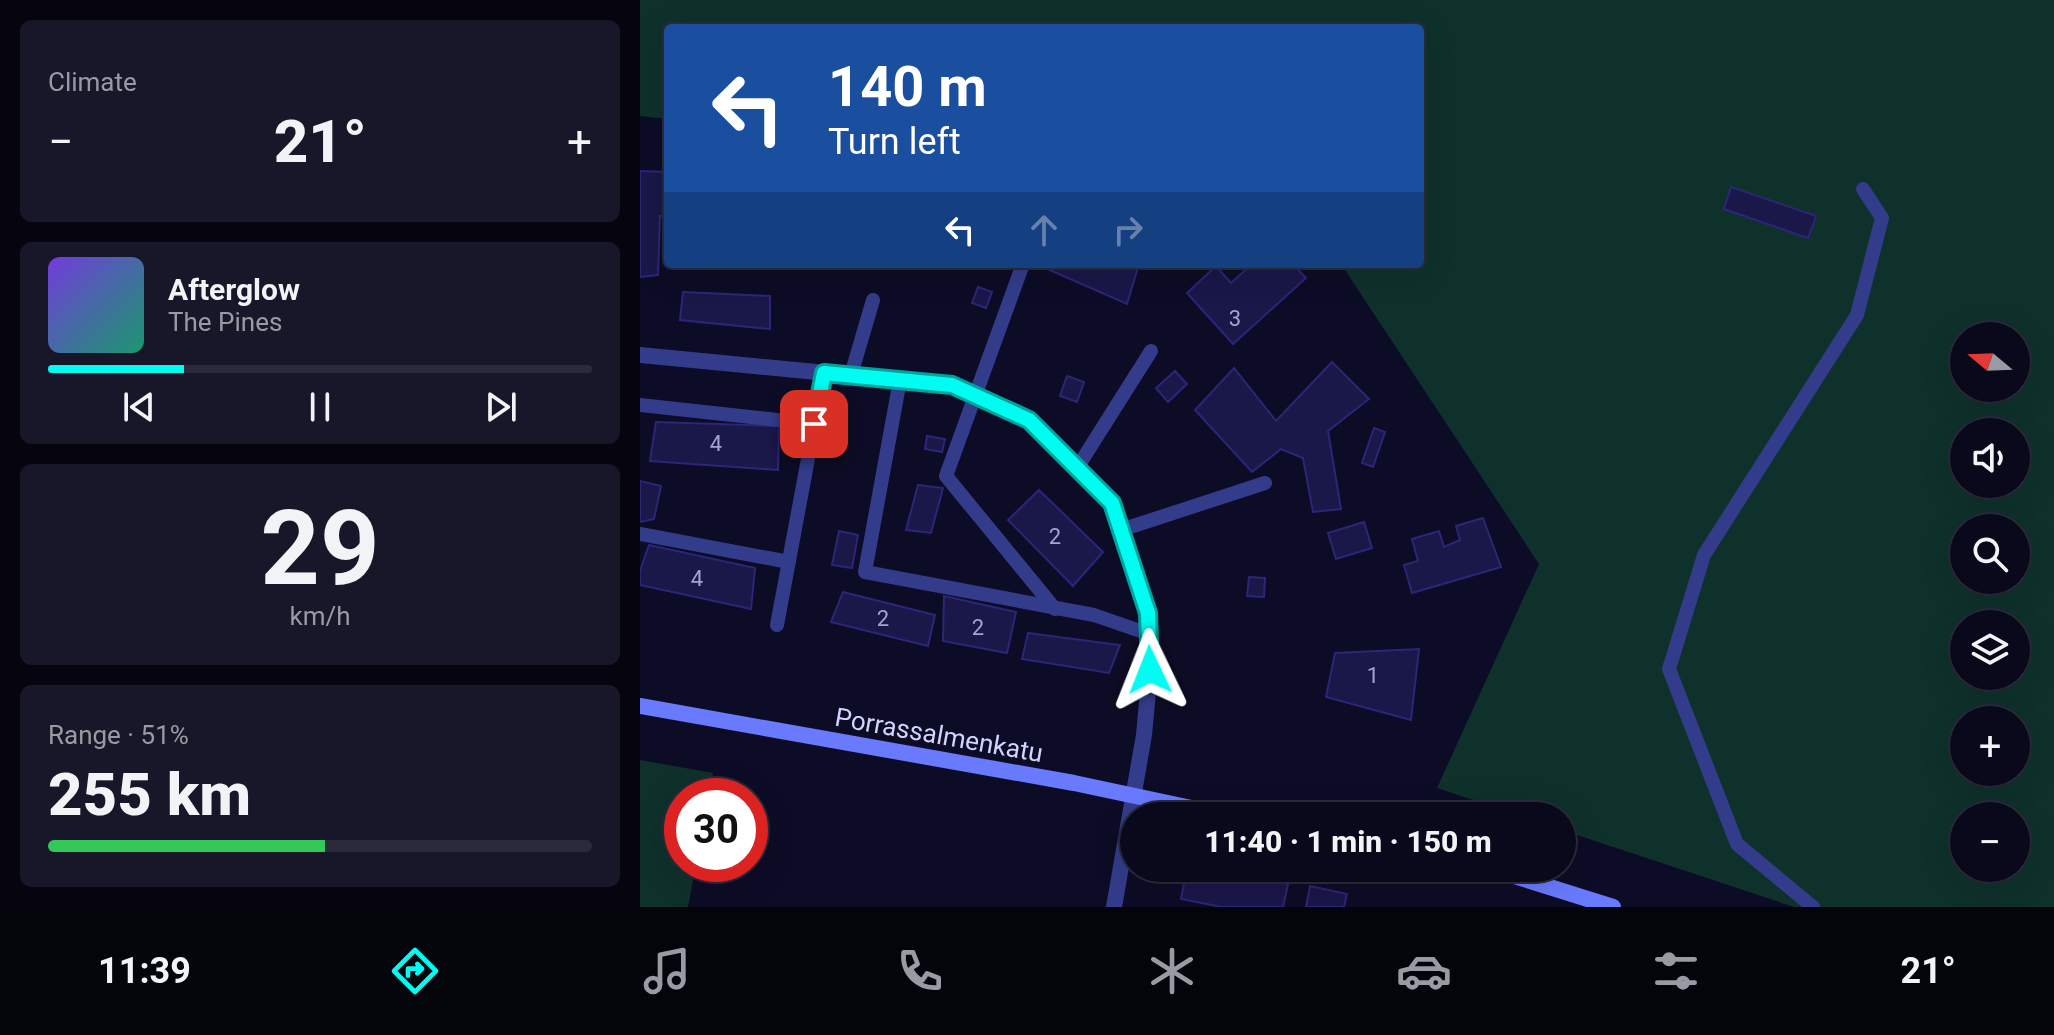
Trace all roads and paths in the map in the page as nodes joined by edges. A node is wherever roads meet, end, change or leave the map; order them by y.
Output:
1 (1863, 189) dead end
2 (1022, 268) edge
3 (873, 300) dead end
4 (1151, 351) dead end
5 (640, 355) edge
6 (824, 373) junction
7 (851, 375) junction
8 (900, 380) junction
9 (974, 395) junction
10 (640, 405) edge
11 (814, 424) junction
12 (1077, 468) junction
13 (1265, 483) dead end
14 (1121, 530) junction
15 (640, 534) edge
16 (789, 562) junction
17 (1055, 609) junction
18 (777, 625) dead end
19 (1149, 634) junction
20 (640, 706) edge
21 (1132, 797) junction
22 (1158, 802) edge
23 (1534, 882) edge
24 (1114, 907) edge
25 (1613, 907) edge
26 (1813, 907) edge

1 - 26 lane
2 - 9 lane
3 - 7 lane
4 - 12 lane
5 - 6 street
6 - 7 street
6 - 11 lane
7 - 8 street
8 - 9 street
8 - 17 lane
9 - 12 street
9 - 17 lane
10 - 11 lane
11 - 16 lane
12 - 14 street
13 - 14 lane
14 - 19 street
15 - 16 lane
16 - 18 lane
17 - 19 lane
19 - 21 street
20 - 21 street, Porrassalmenkatu
21 - 22 street, Porrassalmenkatu
21 - 24 street
23 - 25 street

